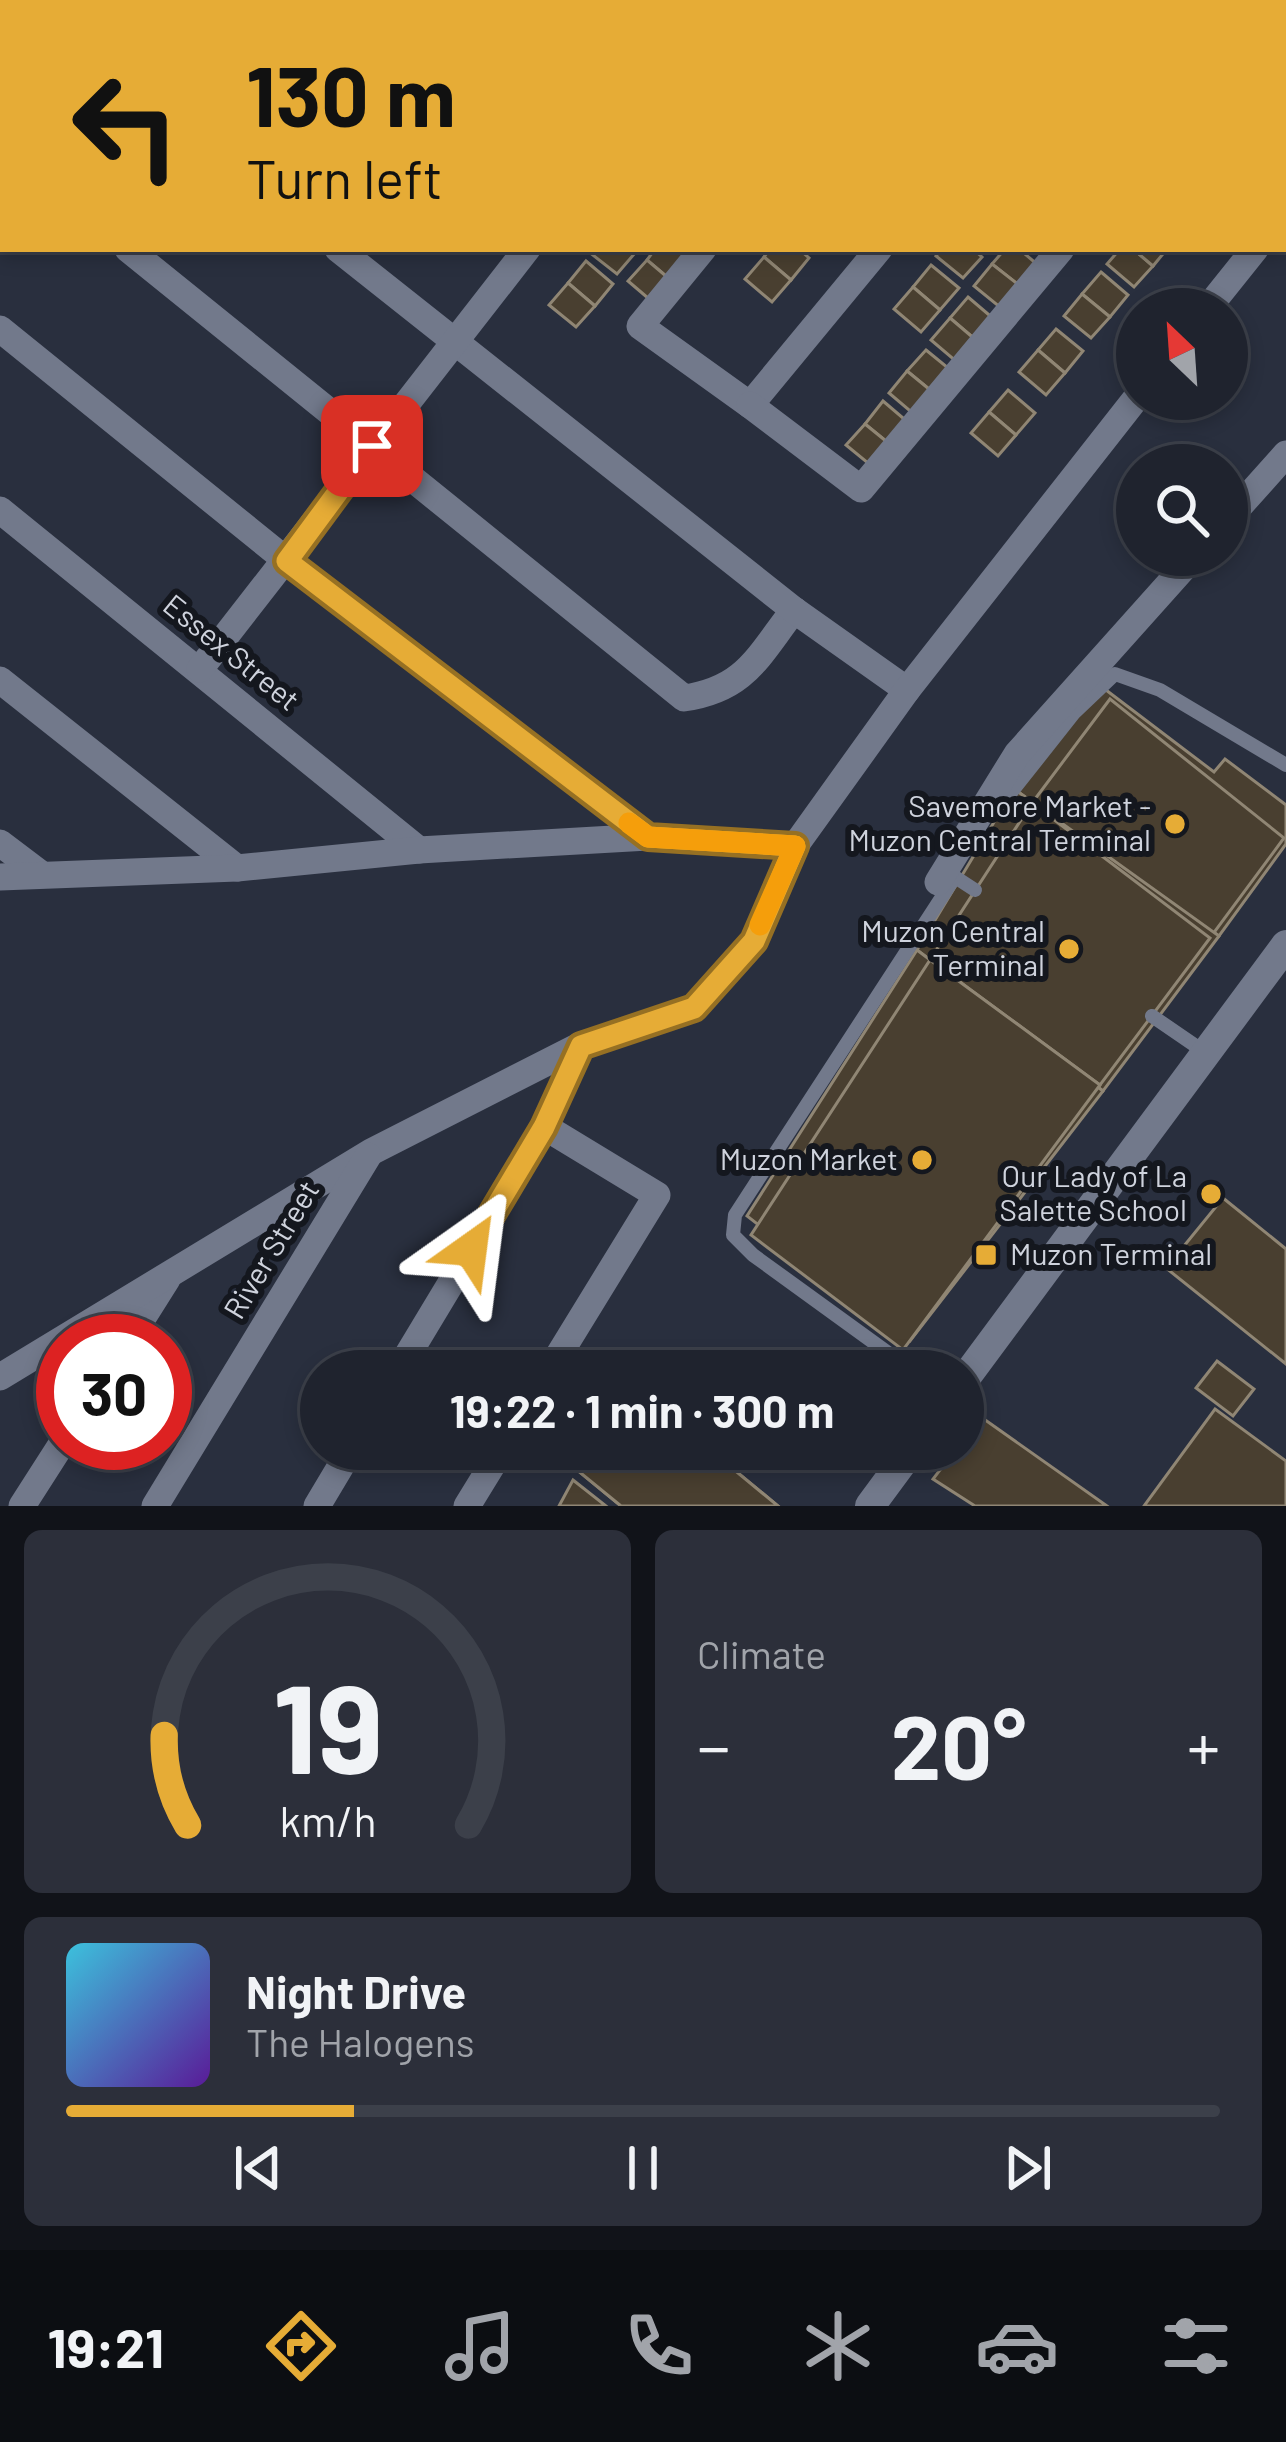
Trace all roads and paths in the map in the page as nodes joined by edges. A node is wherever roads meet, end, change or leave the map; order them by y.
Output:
1 (132, 252) edge
2 (342, 252) edge
3 (525, 252) edge
4 (701, 252) edge
5 (876, 252) edge
6 (1058, 252) edge
7 (1242, 253) edge
8 (1220, 288) edge
9 (0, 329) edge
10 (454, 342) junction
11 (749, 405) junction
12 (1120, 420) edge
13 (372, 446) junction
14 (1286, 454) edge
15 (1248, 497) edge
16 (0, 510) edge
17 (287, 561) junction
18 (1177, 576) edge
19 (794, 610) junction
20 (200, 670) junction
21 (0, 680) edge
22 (907, 690) junction
23 (1286, 766) edge
24 (648, 837) junction
25 (0, 843) edge
26 (795, 846) junction
27 (419, 850) junction
28 (237, 868) junction
29 (40, 874) junction
30 (0, 877) edge
31 (947, 880) junction
32 (975, 890) dead end
33 (1286, 945) edge
34 (1152, 1016) dead end
35 (581, 1046) junction
36 (1206, 1053) junction
37 (544, 1127) junction
38 (371, 1151) junction
39 (174, 1269) junction
40 (145, 1314) edge
41 (411, 1350) edge
42 (562, 1350) edge
43 (885, 1350) edge
44 (984, 1353) edge
45 (0, 1377) edge
46 (45, 1470) edge
47 (338, 1470) edge
48 (489, 1470) edge
49 (897, 1470) edge
50 (22, 1506) edge
51 (154, 1506) edge
52 (317, 1506) edge
53 (466, 1506) edge
54 (870, 1506) edge

1 - 13 street
2 - 10 street
3 - 10 street
4 - 11 street
5 - 11 street
6 - 11 street
7 - 8 street
9 - 17 street
10 - 13 street
10 - 19 street
12 - 22 street
13 - 17 street
13 - 19 street
14 - 15 street
16 - 20 street, Essex Street
17 - 20 street
17 - 24 street
18 - 31 street
19 - 22 street
20 - 27 street, Essex Street
21 - 28 street
22 - 26 street
23 - 31 lane
24 - 26 street
24 - 27 street
25 - 29 street
26 - 35 street
27 - 28 street
28 - 29 street
29 - 30 street
31 - 32 lane
31 - 43 lane
33 - 36 main road
34 - 36 lane
35 - 37 street
35 - 38 street
36 - 44 main road
37 - 41 street
37 - 42 street
38 - 39 street
38 - 51 street, River Street
39 - 40 street
39 - 45 street
46 - 50 street
47 - 52 street
48 - 53 street
49 - 54 main road

